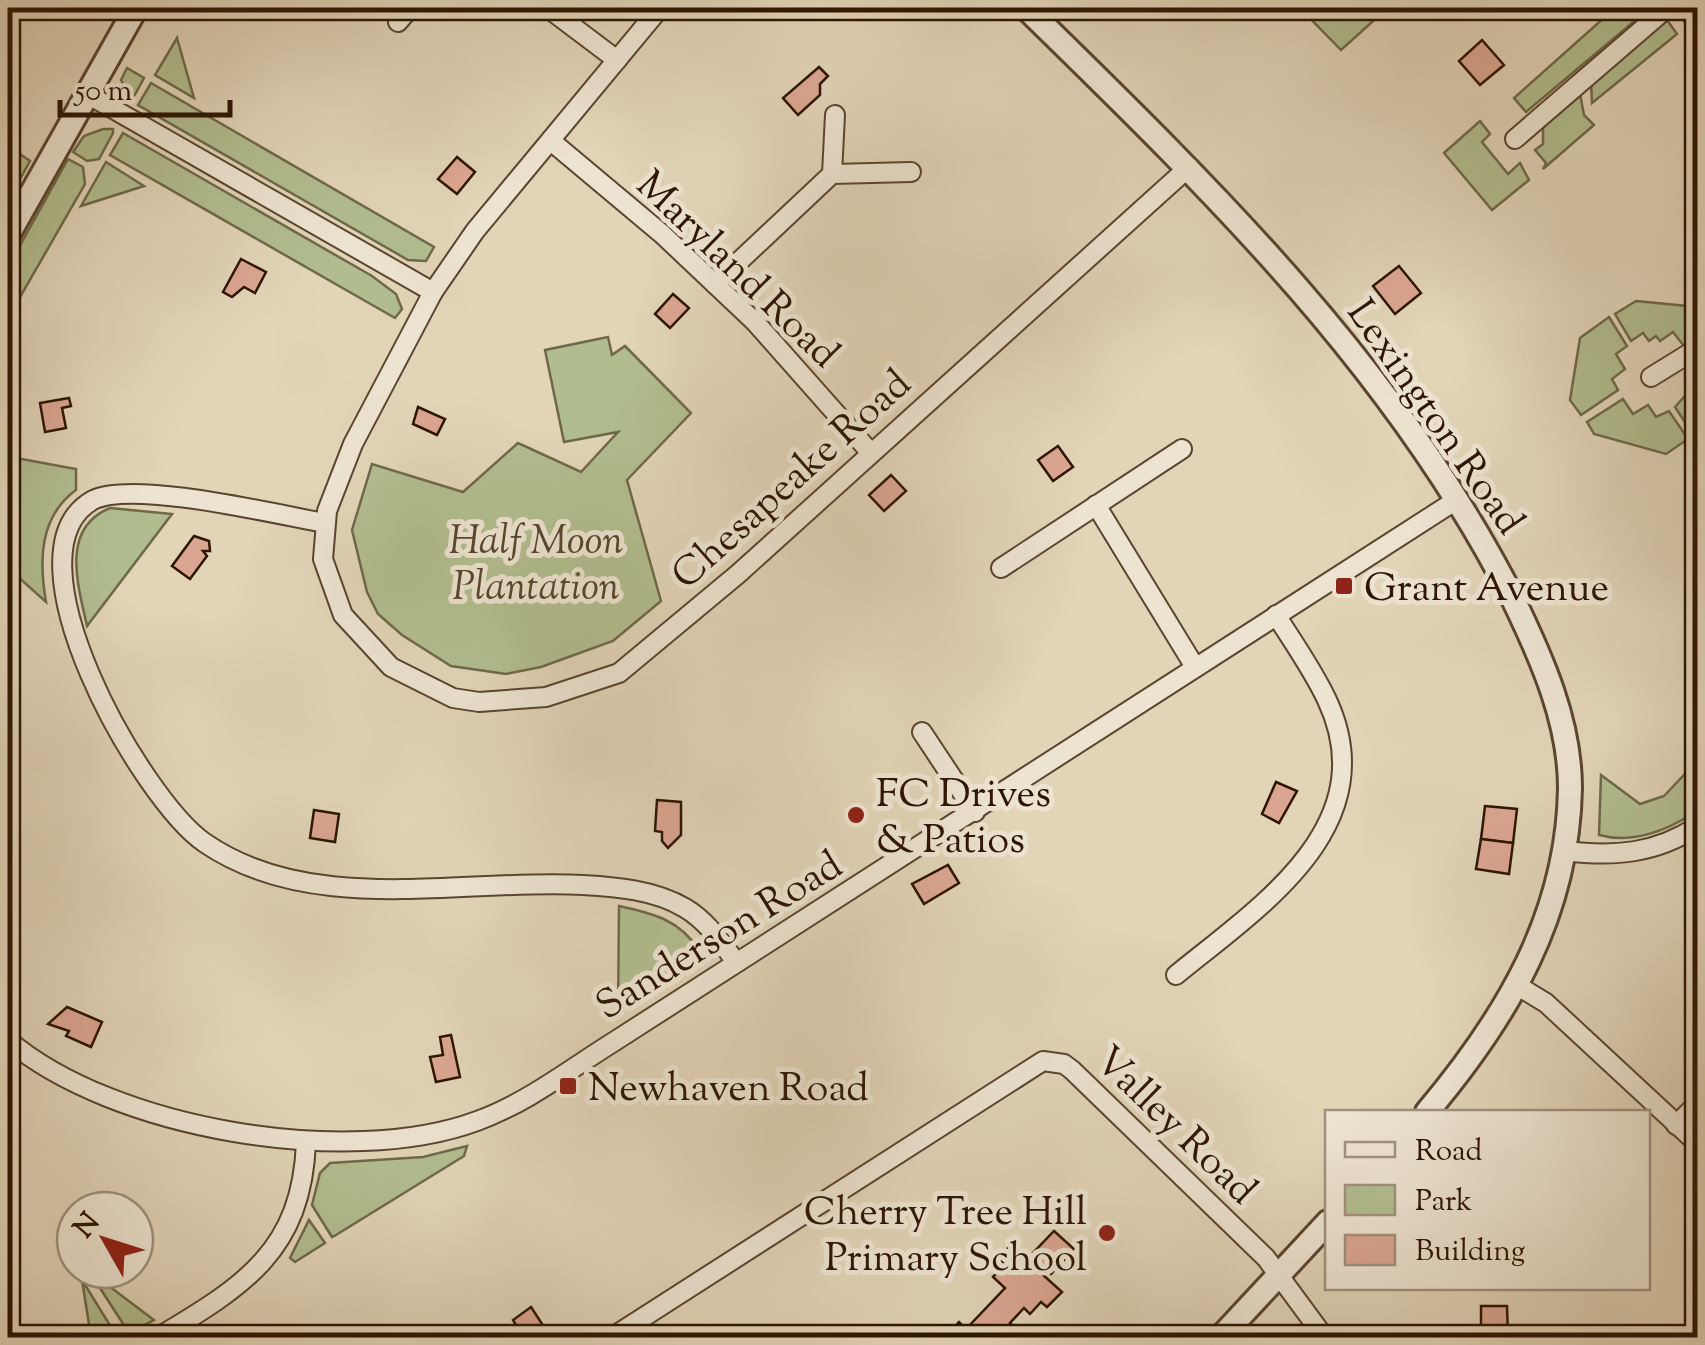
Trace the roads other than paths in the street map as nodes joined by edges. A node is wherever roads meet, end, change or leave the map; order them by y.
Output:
1 (136, 8) edge
2 (548, 8) edge
3 (660, 8) edge
4 (1026, 8) edge
5 (1667, 8) edge
6 (1686, 8) edge
7 (1698, 22) edge
8 (617, 60) junction
9 (87, 94) junction
10 (835, 115) dead end
11 (1515, 138) dead end
12 (551, 141) junction
13 (1189, 167) junction
14 (911, 172) dead end
15 (832, 174) junction
16 (8, 235) edge
17 (715, 284) junction
18 (433, 292) junction
19 (1698, 348) edge
20 (1652, 377) dead end
21 (1182, 448) dead end
22 (871, 452) junction
23 (1458, 499) junction
24 (1096, 506) junction
25 (324, 523) junction
26 (1001, 568) dead end
27 (1276, 614) junction
28 (1195, 667) junction
29 (922, 732) dead end
30 (976, 812) junction
31 (1698, 826) edge
32 (1565, 851) junction
33 (736, 962) junction
34 (1176, 975) dead end
35 (1518, 986) junction
36 (8, 1040) edge
37 (1698, 1103) edge
38 (1429, 1110) edge
39 (1676, 1124) junction
40 (306, 1142) junction
41 (1698, 1144) edge
42 (1325, 1225) edge
43 (1280, 1274) junction
44 (157, 1338) edge
45 (611, 1338) edge
46 (1220, 1338) edge
47 (1325, 1338) edge

1 - 9 street
2 - 8 street
3 - 8 street, Chesapeake Road
4 - 13 street, Lexington Road
5 - 11 street
6 - 7 street
8 - 12 street, Chesapeake Road
9 - 16 street
9 - 18 street
10 - 15 street
12 - 17 street, Maryland Road
12 - 18 street, Chesapeake Road
13 - 22 street, Chesapeake Road
13 - 23 street, Lexington Road
14 - 15 street
15 - 17 street
17 - 22 street, Maryland Road
18 - 25 street, Chesapeake Road
19 - 20 street
21 - 24 street
22 - 25 street, Chesapeake Road
23 - 27 street, Sanderson Road
23 - 32 street, Lexington Road
24 - 26 street
24 - 28 street
25 - 33 street
27 - 28 street, Sanderson Road
27 - 34 street
28 - 30 street, Sanderson Road
29 - 30 street
30 - 33 street, Sanderson Road
31 - 32 street
32 - 35 street, Lexington Road
33 - 40 street, Sanderson Road
35 - 38 street, Lexington Road
35 - 39 street
36 - 40 street, Sanderson Road
37 - 39 street
39 - 41 street
40 - 44 street
42 - 43 street
43 - 45 street, Valley Road
43 - 46 street
43 - 47 street, Valley Road

